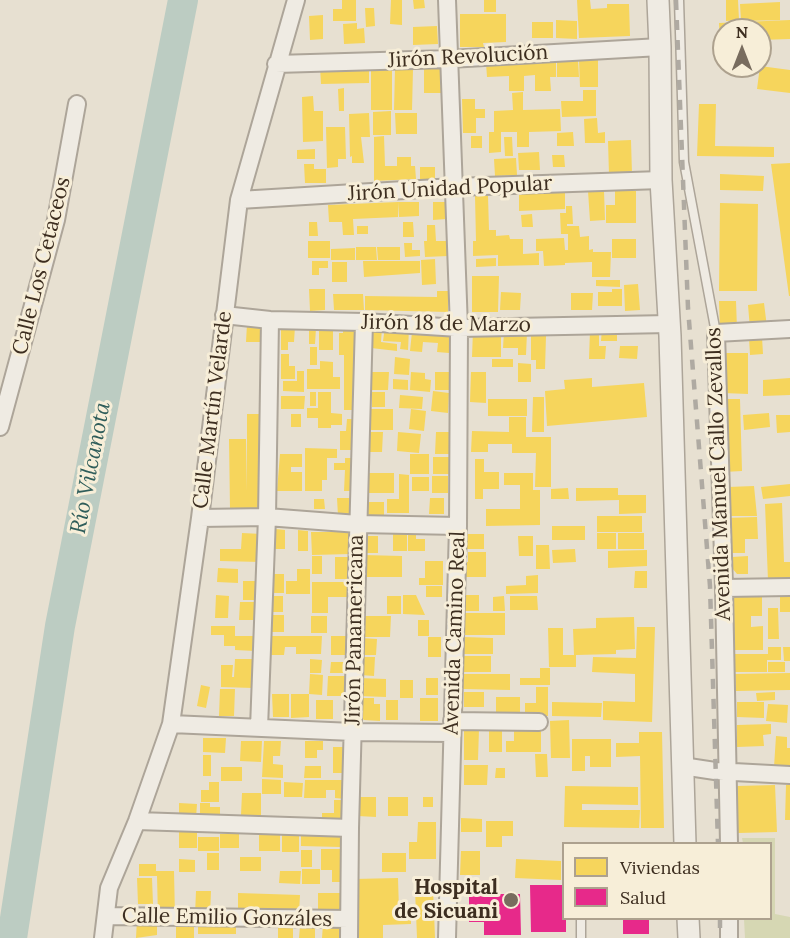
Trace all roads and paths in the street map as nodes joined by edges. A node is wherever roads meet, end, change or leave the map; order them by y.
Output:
1 (296, 0) edge
2 (447, 0) edge
3 (658, 0) edge
4 (679, 0) edge
5 (660, 47) junction
6 (449, 59) junction
7 (276, 64) junction
8 (77, 104) dead end
9 (661, 180) junction
10 (454, 187) junction
11 (239, 200) junction
12 (224, 315) junction
13 (270, 320) junction
14 (364, 322) junction
15 (669, 324) junction
16 (459, 328) junction
17 (790, 329) edge
18 (716, 333) junction
19 (0, 427) edge
20 (200, 518) junction
21 (267, 518) junction
22 (358, 524) junction
23 (458, 526) junction
24 (790, 587) edge
25 (724, 588) junction
26 (538, 722) dead end
27 (171, 724) junction
28 (452, 727) junction
29 (259, 728) junction
30 (353, 732) junction
31 (682, 766) junction
32 (729, 772) junction
33 (790, 775) edge
34 (137, 821) junction
35 (350, 828) junction
36 (685, 842) edge
37 (729, 842) edge
38 (106, 916) junction
39 (349, 919) junction
40 (581, 920) edge
41 (688, 920) edge
42 (729, 920) edge
43 (103, 938) edge
44 (349, 938) edge
45 (447, 938) edge
46 (581, 938) edge
47 (689, 938) edge
48 (729, 938) edge

1 - 7 street, Calle Martín Velarde
2 - 6 street, Avenida Camino Real
3 - 5 street
4 - 18 lane, Avenida Manuel Callo Zevallos
5 - 6 street, Jirón Revolución
5 - 9 street
6 - 7 street, Jirón Revolución
6 - 10 street, Avenida Camino Real
7 - 11 street, Calle Martín Velarde
8 - 19 street, Calle Los Cetaceos
9 - 10 street, Jirón Unidad Popular
9 - 15 street
10 - 11 street, Jirón Unidad Popular
10 - 16 street, Avenida Camino Real
11 - 12 street, Calle Martín Velarde
12 - 13 street, Jirón 18 de Marzo
12 - 20 street, Calle Martín Velarde
13 - 14 street, Jirón 18 de Marzo
13 - 21 street
14 - 16 street, Jirón 18 de Marzo
14 - 22 street, Jirón Panamericana
15 - 16 street, Jirón 18 de Marzo
15 - 31 street
16 - 23 street, Avenida Camino Real
17 - 18 street
18 - 25 street, Avenida Manuel Callo Zevallos
20 - 21 street
20 - 27 street, Calle Martín Velarde
21 - 22 street
21 - 29 street
22 - 23 street
22 - 30 street, Jirón Panamericana
23 - 28 street, Avenida Camino Real
24 - 25 street
25 - 32 street, Avenida Manuel Callo Zevallos
26 - 28 street
27 - 29 street
27 - 34 street, Calle Martín Velarde
28 - 30 street
28 - 45 street, Avenida Camino Real
29 - 30 street
30 - 35 street, Jirón Panamericana
31 - 32 street
31 - 36 street
32 - 33 street
32 - 37 street, Avenida Manuel Callo Zevallos
34 - 35 street
34 - 38 street, Calle Martín Velarde
35 - 39 street, Jirón Panamericana
38 - 39 street, Calle Emilio Gonzáles
38 - 43 street, Calle Martín Velarde
39 - 44 street, Jirón Panamericana
40 - 46 lane
41 - 47 street
42 - 48 street

